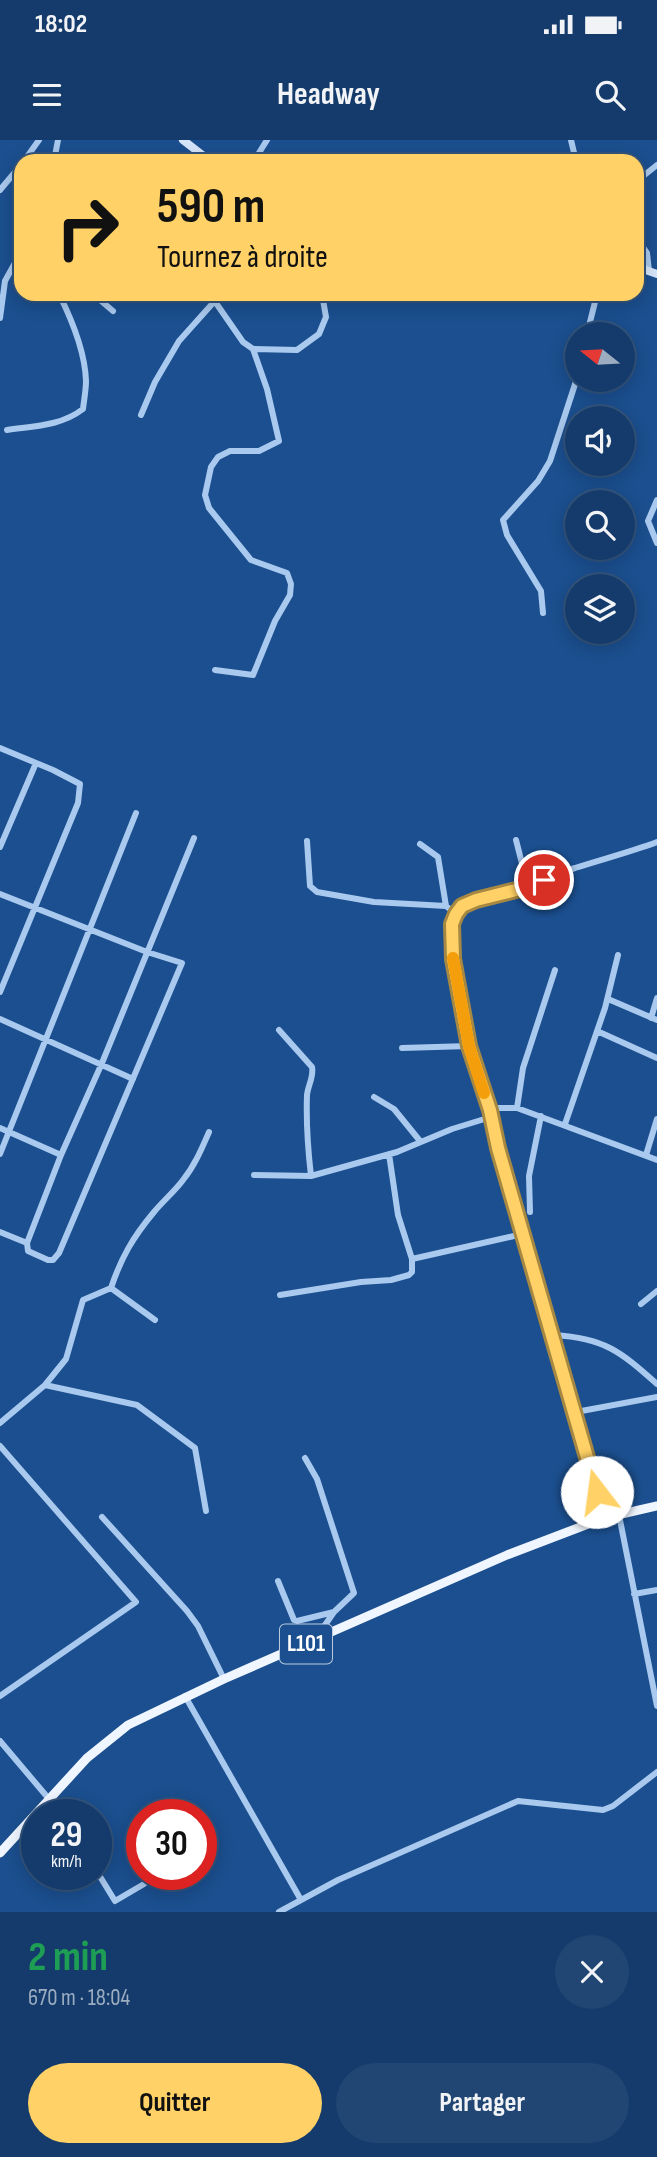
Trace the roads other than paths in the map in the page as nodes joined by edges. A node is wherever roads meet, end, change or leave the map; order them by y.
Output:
1 (183, 140) edge
2 (201, 154) edge
3 (14, 173) edge
4 (0, 190) edge
5 (644, 249) edge
6 (14, 265) edge
7 (653, 272) edge
8 (62, 301) edge
9 (101, 301) edge
10 (323, 301) edge
11 (595, 301) edge
12 (216, 303) joint
13 (113, 311) dead end
14 (0, 318) edge
15 (590, 322) edge
16 (253, 349) junction
17 (572, 392) edge
18 (141, 415) dead end
19 (7, 430) dead end
20 (657, 500) edge
21 (657, 543) edge
22 (543, 613) dead end
23 (215, 670) dead end
24 (0, 748) edge
25 (36, 763) junction
26 (136, 813) dead end
27 (194, 838) dead end
28 (516, 840) dead end
29 (307, 841) dead end
30 (657, 842) edge
31 (420, 844) dead end
32 (0, 847) edge
33 (528, 887) junction
34 (0, 894) edge
35 (34, 906) junction
36 (446, 906) junction
37 (456, 914) junction
38 (89, 929) junction
39 (147, 952) junction
40 (618, 956) dead end
41 (555, 971) dead end
42 (0, 992) edge
43 (657, 998) edge
44 (608, 999) junction
45 (0, 1019) edge
46 (654, 1019) edge
47 (279, 1030) dead end
48 (597, 1031) junction
49 (46, 1040) junction
50 (469, 1046) junction
51 (402, 1048) dead end
52 (657, 1058) edge
53 (102, 1063) junction
54 (133, 1079) junction
55 (374, 1097) dead end
56 (517, 1108) junction
57 (490, 1114) junction
58 (541, 1116) junction
59 (657, 1119) edge
60 (565, 1124) junction
61 (0, 1128) edge
62 (8, 1132) junction
63 (209, 1132) dead end
64 (420, 1141) junction
65 (0, 1154) edge
66 (389, 1154) junction
67 (646, 1154) junction
68 (61, 1155) junction
69 (657, 1160) edge
70 (254, 1175) dead end
71 (311, 1176) junction
72 (530, 1212) dead end
73 (0, 1233) edge
74 (523, 1234) junction
75 (27, 1243) junction
76 (412, 1259) junction
77 (111, 1288) junction
78 (657, 1291) edge
79 (279, 1295) dead end
80 (640, 1304) dead end
81 (155, 1320) dead end
82 (554, 1335) junction
83 (657, 1384) edge
84 (45, 1385) junction
85 (657, 1397) edge
86 (576, 1412) junction
87 (0, 1423) edge
88 (0, 1446) edge
89 (305, 1458) dead end
90 (657, 1506) edge
91 (206, 1511) dead end
92 (619, 1515) junction
93 (102, 1517) dead end
94 (604, 1518) junction
95 (278, 1581) dead end
96 (657, 1590) edge
97 (634, 1594) junction
98 (334, 1612) junction
99 (315, 1640) junction
100 (224, 1679) junction
101 (0, 1696) edge
102 (185, 1696) junction
103 (657, 1706) edge
104 (0, 1741) edge
105 (657, 1772) edge
106 (50, 1799) joint
107 (21, 1830) edge
108 (0, 1853) edge
109 (108, 1890) edge
110 (134, 1890) edge
111 (301, 1900) junction
112 (279, 1912) edge

1 - 2 street
3 - 4 street
5 - 7 street
6 - 14 street
8 - 19 street
9 - 13 street
10 - 16 street
11 - 15 street
12 - 16 street
12 - 18 street
16 - 23 street
17 - 22 street
20 - 21 street
24 - 25 street
25 - 32 street
25 - 35 street
26 - 38 street
27 - 39 street
28 - 33 street
29 - 36 street
30 - 33 street
31 - 36 street
33 - 37 street
34 - 35 street
35 - 38 street
35 - 42 street
36 - 37 street
37 - 50 street
38 - 39 street
38 - 49 street
39 - 53 street
39 - 54 street
40 - 44 street
41 - 56 street
43 - 46 street
44 - 46 street
44 - 48 street
45 - 49 street
47 - 71 street
48 - 52 street
48 - 60 street
49 - 53 street
49 - 62 street
50 - 51 street
50 - 57 street
53 - 54 street
53 - 68 street
54 - 75 street
55 - 64 street
56 - 57 street
56 - 58 street
57 - 64 street
57 - 74 street
58 - 60 street
58 - 72 street
59 - 67 street
60 - 67 street
61 - 62 street
62 - 65 street
62 - 68 street
63 - 77 street
64 - 66 street
66 - 71 street
66 - 76 street
67 - 69 street
68 - 75 street
70 - 71 street
73 - 75 street
74 - 76 street
74 - 82 street
76 - 79 street
77 - 81 street
77 - 84 street
78 - 80 street
82 - 83 street
82 - 86 street
84 - 87 street
84 - 91 street
85 - 86 street
86 - 94 street
88 - 101 street
89 - 98 street
90 - 92 main road, L101
92 - 94 main road, L101
92 - 97 street
93 - 100 street
94 - 99 main road, L101
95 - 98 street
96 - 97 street
97 - 103 street
98 - 99 street
99 - 100 main road, L101
100 - 102 main road, L101
102 - 106 main road, L101
102 - 111 street
104 - 106 street
105 - 111 street
107 - 108 main road, L101
109 - 110 street
111 - 112 street

